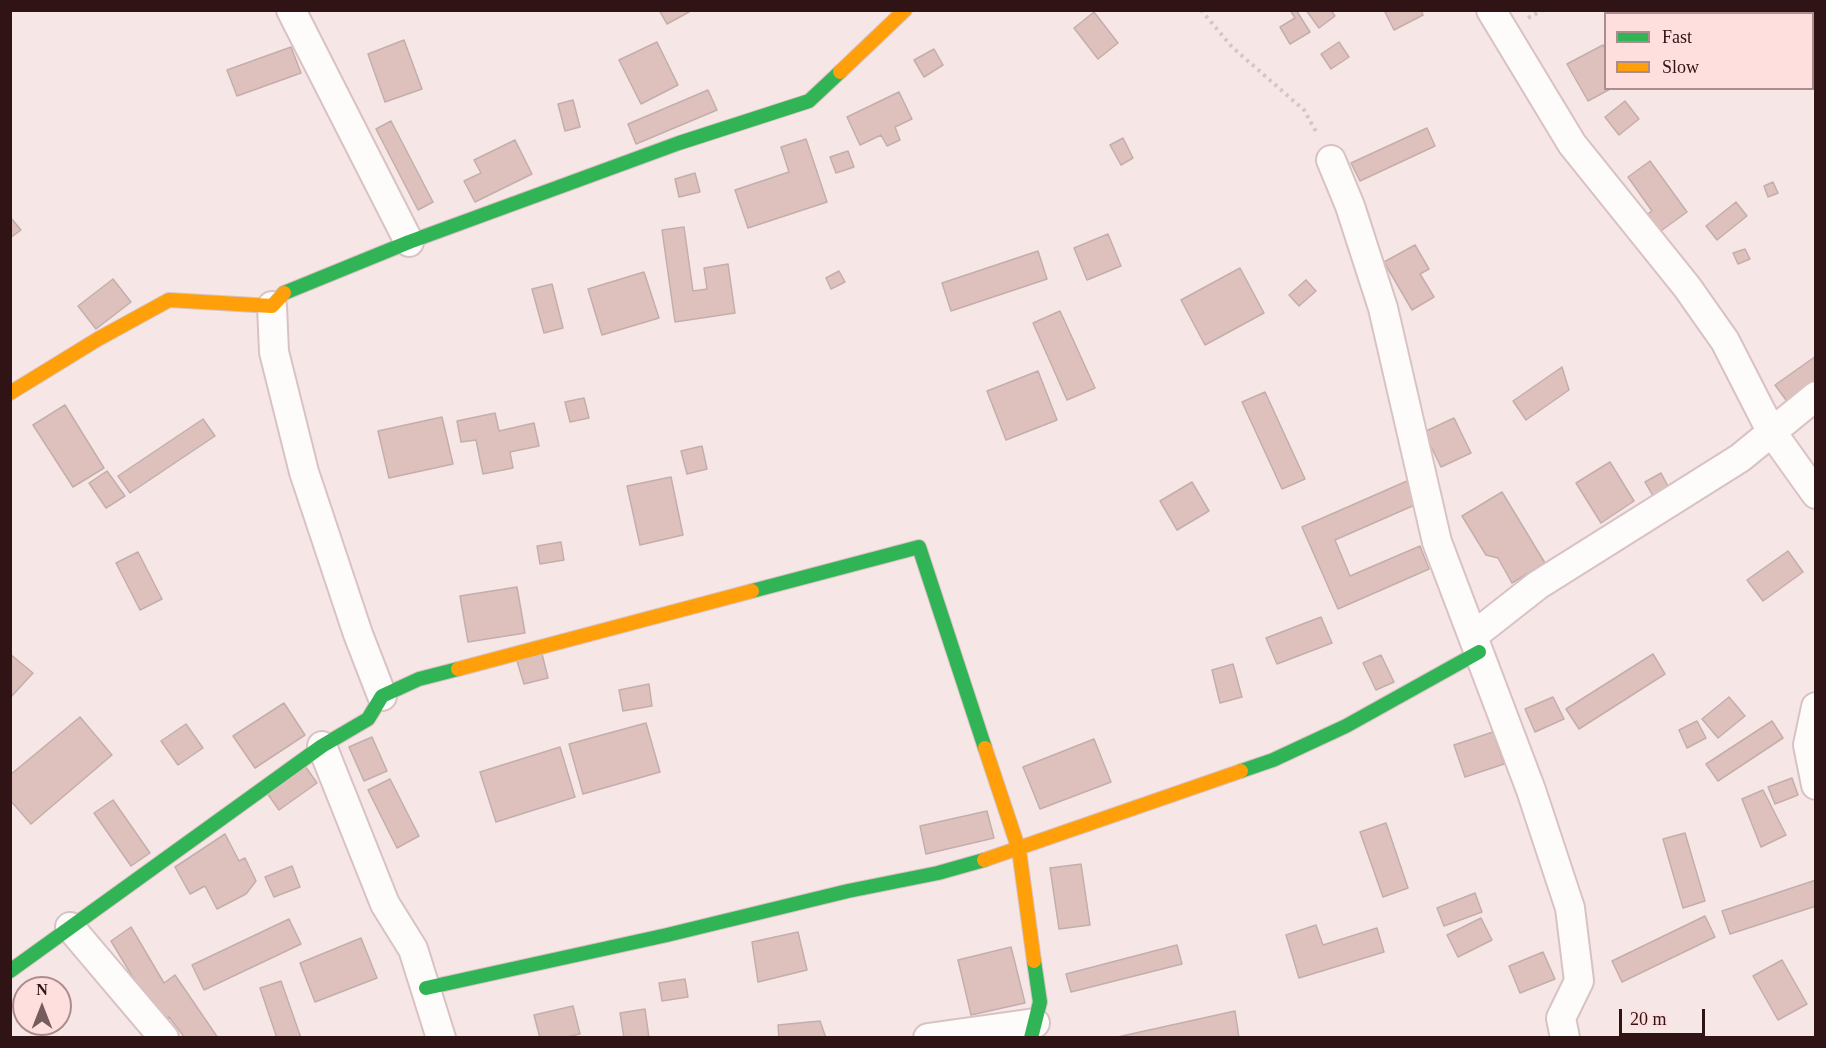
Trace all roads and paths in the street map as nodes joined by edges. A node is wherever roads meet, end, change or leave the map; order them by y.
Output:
1 (291, 10) edge
2 (905, 10) edge
3 (1202, 10) edge
4 (1491, 10) edge
5 (1331, 160) joint
6 (409, 242) junction
7 (272, 306) junction
8 (10, 393) edge
9 (1815, 396) edge
10 (1772, 431) junction
11 (1815, 494) edge
12 (1476, 644) junction
13 (382, 696) junction
14 (1815, 707) edge
15 (322, 746) junction
16 (1815, 785) edge
17 (1019, 850) junction
18 (70, 927) junction
19 (10, 971) edge
20 (426, 988) junction
21 (1033, 1030) edge
22 (164, 1038) edge
23 (441, 1038) edge
24 (928, 1038) edge
25 (1565, 1038) edge

1 - 6 street
2 - 6 street
3 - 5 path
4 - 10 street
5 - 12 street
6 - 7 street
7 - 8 street
7 - 13 street
9 - 10 street
10 - 11 street
10 - 12 street
12 - 17 street
12 - 25 street
13 - 15 street
13 - 17 street
14 - 16 street
15 - 18 street
15 - 20 street
17 - 20 street
17 - 21 street
18 - 19 street
18 - 22 street
20 - 23 street
21 - 24 street

